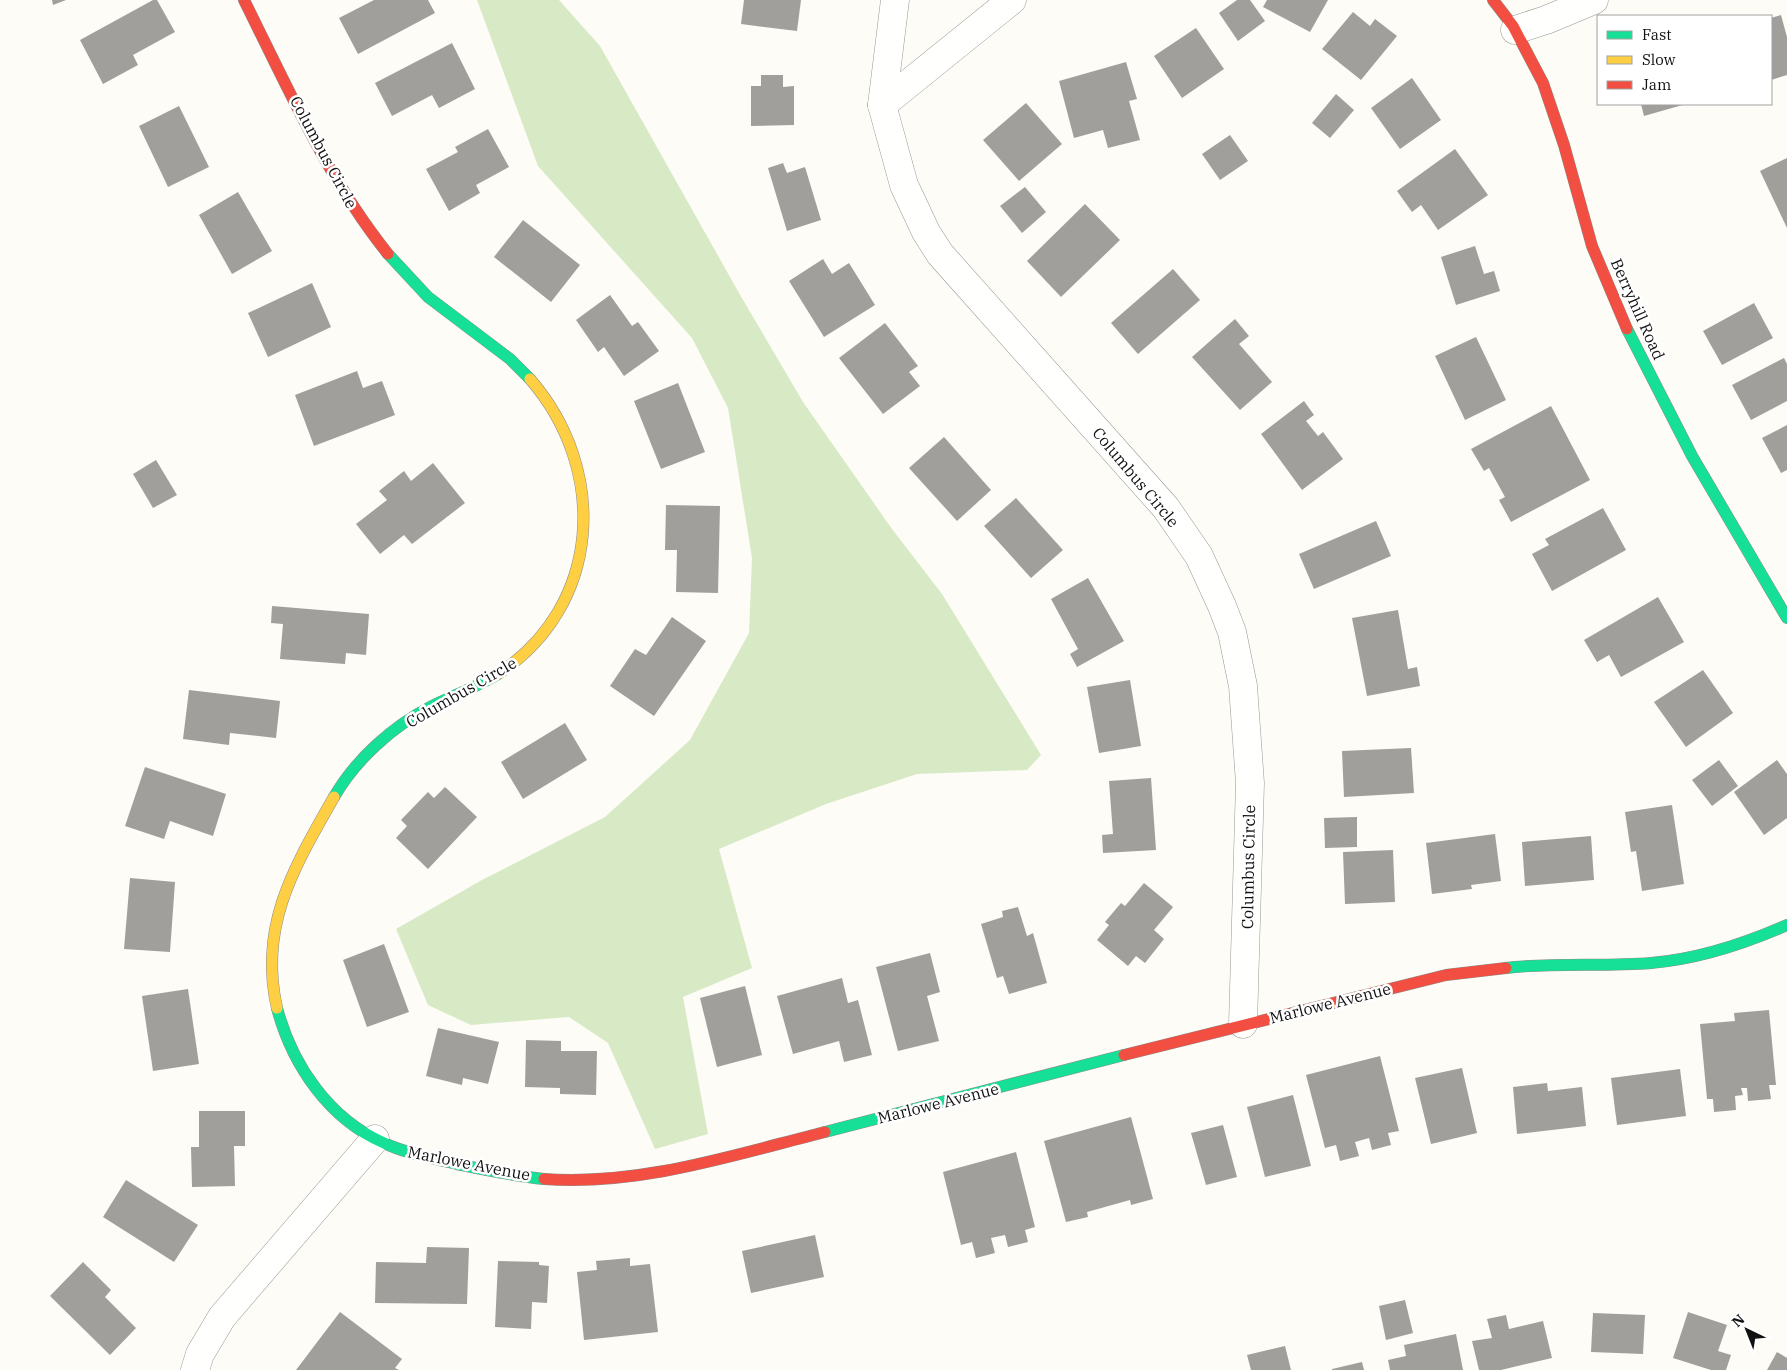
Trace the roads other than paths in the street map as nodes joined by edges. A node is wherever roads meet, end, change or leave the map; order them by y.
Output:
1 (244, 0) edge
2 (895, 0) edge
3 (1012, 0) edge
4 (1493, 0) edge
5 (1594, 0) edge
6 (1514, 30) junction
7 (882, 105) junction
8 (1787, 618) edge
9 (1787, 925) edge
10 (1244, 1024) junction
11 (375, 1139) junction
12 (194, 1370) edge

1 - 11 street, Columbus Circle
2 - 7 street, Columbus Circle
3 - 7 street
4 - 6 street, Berryhill Road
5 - 6 street
6 - 8 street, Berryhill Road
7 - 10 street, Columbus Circle
9 - 10 street, Marlowe Avenue
10 - 11 street, Marlowe Avenue
11 - 12 street

